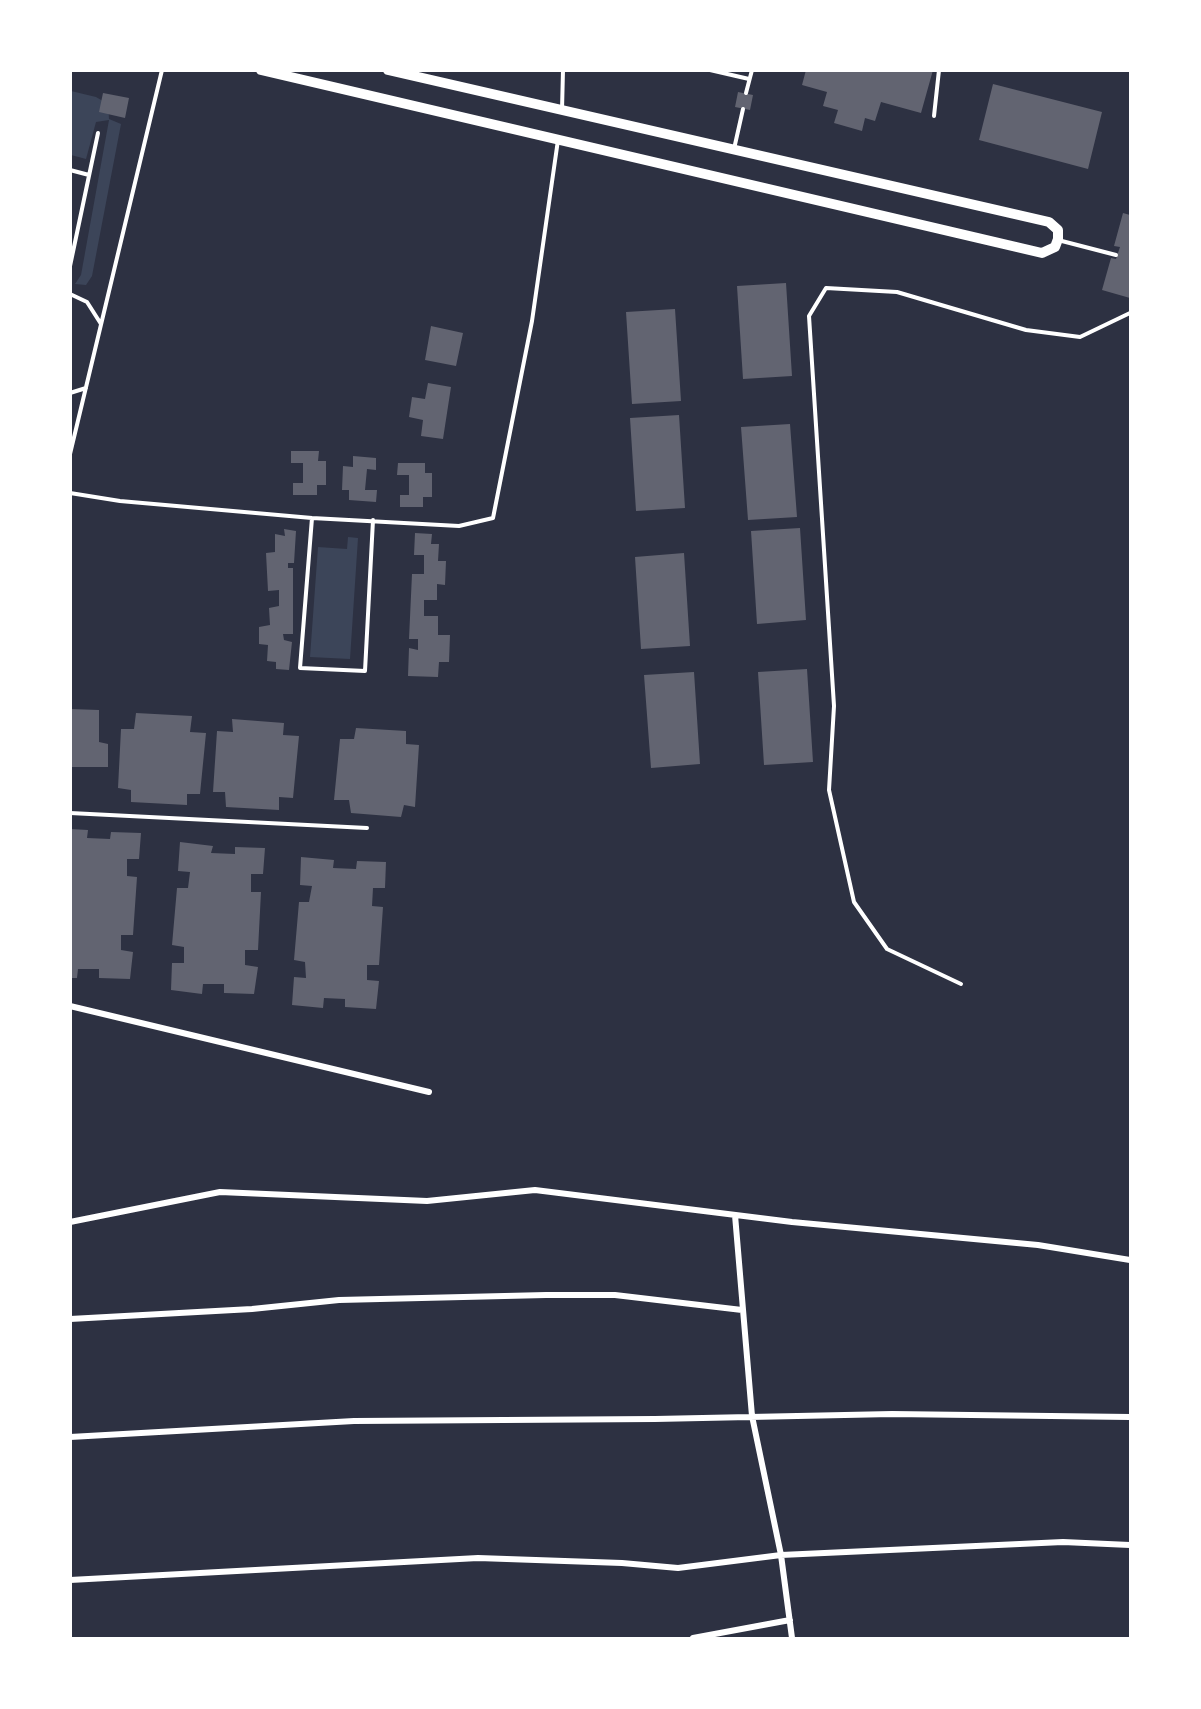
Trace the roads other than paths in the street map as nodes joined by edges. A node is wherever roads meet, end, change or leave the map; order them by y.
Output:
1 (162, 70) edge
2 (261, 70) edge
3 (388, 70) edge
4 (563, 70) edge
5 (752, 70) edge
6 (939, 70) edge
7 (711, 71) edge
8 (749, 79) junction
9 (746, 93) dead end
10 (743, 109) dead end
11 (562, 111) junction
12 (934, 116) dead end
13 (98, 133) dead end
14 (558, 140) junction
15 (733, 150) junction
16 (70, 170) edge
17 (89, 175) junction
18 (1058, 239) junction
19 (1116, 255) dead end
20 (70, 266) edge
21 (70, 294) edge
22 (1131, 313) edge
23 (101, 325) junction
24 (86, 388) junction
25 (70, 393) edge
26 (70, 454) edge
27 (70, 493) edge
28 (312, 518) junction
29 (373, 520) junction
30 (70, 813) edge
31 (367, 828) dead end
32 (961, 984) dead end
33 (70, 1006) edge
34 (429, 1092) dead end
35 (735, 1215) junction
36 (70, 1222) edge
37 (1131, 1260) edge
38 (742, 1310) junction
39 (70, 1319) edge
40 (752, 1416) junction
41 (1131, 1418) edge
42 (70, 1437) edge
43 (1131, 1545) edge
44 (780, 1555) junction
45 (70, 1580) edge
46 (790, 1620) junction
47 (693, 1638) edge
48 (792, 1638) edge

1 - 23 lane
2 - 14 main road
3 - 11 main road
4 - 11 lane
5 - 8 lane
6 - 12 lane
7 - 8 lane
8 - 9 lane
10 - 15 lane
11 - 15 main road
13 - 17 lane
14 - 18 main road
14 - 29 lane
15 - 18 main road
16 - 17 lane
17 - 20 lane
18 - 19 lane
21 - 23 lane
22 - 32 lane
23 - 24 lane
24 - 25 lane
24 - 26 lane
27 - 28 lane
28 - 29 lane
28 - 29 lane
30 - 31 lane
33 - 34 street
35 - 36 street
35 - 37 street
35 - 38 street
38 - 39 street
38 - 40 street
40 - 41 street
40 - 42 street
40 - 44 street
43 - 44 street
44 - 45 street
44 - 46 street
46 - 47 street
46 - 48 street

